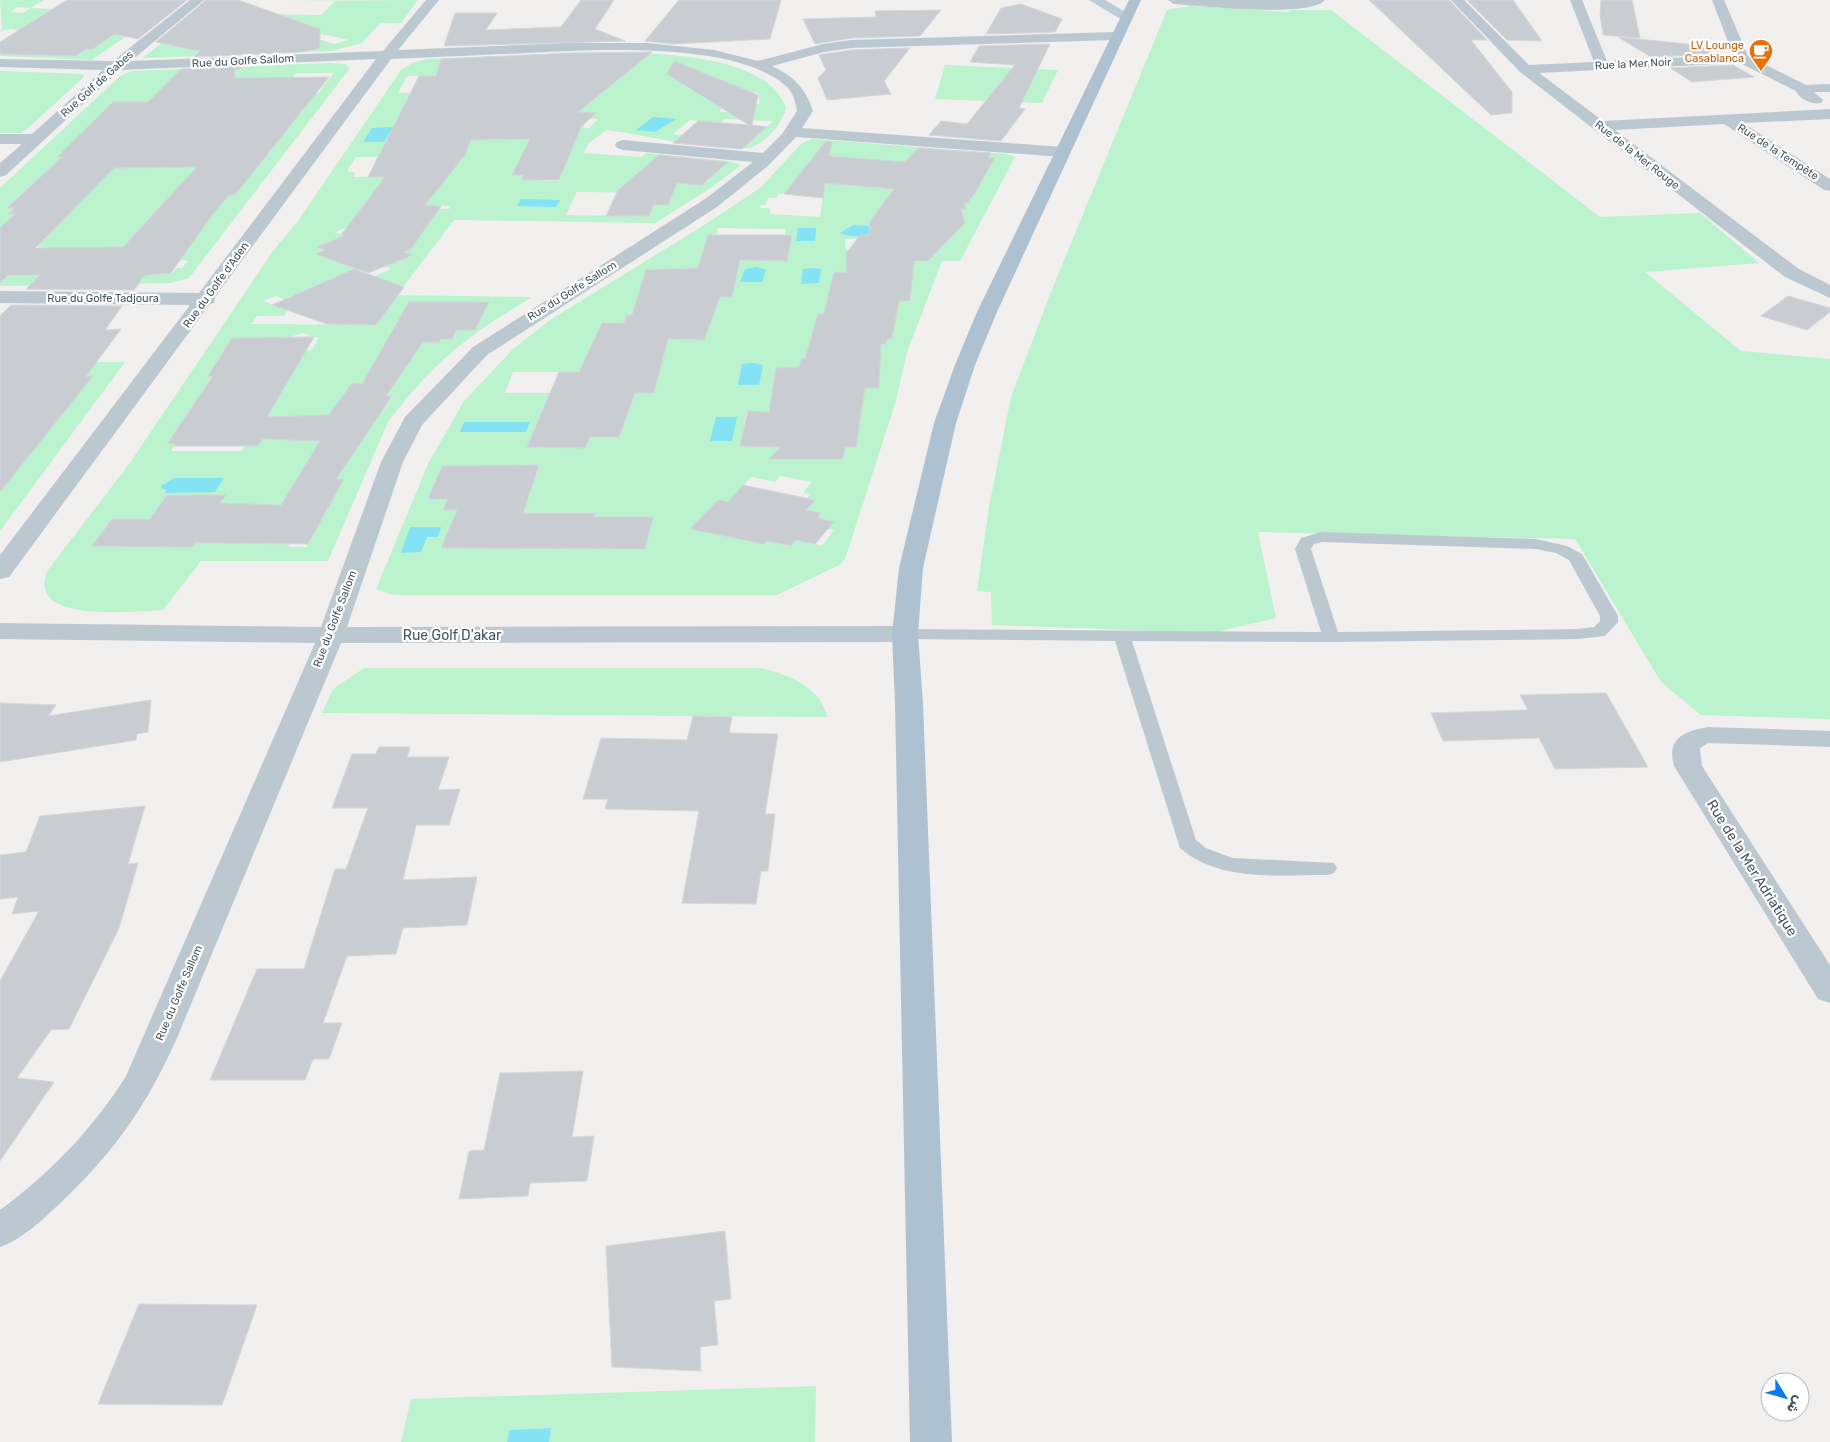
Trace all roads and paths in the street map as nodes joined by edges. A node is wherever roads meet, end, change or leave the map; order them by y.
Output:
1 (198, 0) edge
2 (433, 0) edge
3 (1095, 0) edge
4 (1135, 0) edge
5 (1174, 0) edge
6 (1319, 0) edge
7 (1457, 0) edge
8 (1576, 0) edge
9 (1718, 0) edge
10 (1127, 17) junction
11 (1116, 36) junction
12 (387, 55) junction
13 (1742, 59) junction
14 (0, 63) edge
15 (759, 65) junction
16 (1602, 65) junction
17 (116, 66) junction
18 (1525, 69) junction
19 (1830, 88) edge
20 (1806, 90) junction
21 (1830, 103) edge
22 (1830, 114) edge
23 (1726, 119) junction
24 (1600, 126) junction
25 (794, 132) junction
26 (0, 139) edge
27 (36, 139) junction
28 (624, 145) dead end
29 (1063, 152) junction
30 (765, 158) junction
31 (2, 168) edge
32 (1830, 186) edge
33 (1830, 292) edge
34 (0, 297) edge
35 (207, 299) junction
36 (0, 572) edge
37 (0, 631) edge
38 (904, 634) junction
39 (331, 635) junction
40 (1122, 636) junction
41 (1331, 637) junction
42 (1830, 739) edge
43 (1327, 868) dead end
44 (1830, 991) edge
45 (0, 1231) edge
46 (931, 1442) edge

1 - 17 street, Rue Golf de Gabes
2 - 12 street, Rue du Golfe d'Aden
3 - 10 main road
4 - 10 main road
5 - 6 street
7 - 18 street, Rue de la Mer Rouge
8 - 16 street
9 - 13 street
10 - 11 main road
11 - 15 street
11 - 29 main road
12 - 15 street, Rue du Golfe Sallom
12 - 17 street, Rue du Golfe Sallom
12 - 35 street, Rue du Golfe d'Aden
13 - 16 street, Rue la Mer Noir
13 - 20 street
14 - 17 street, Rue du Golfe Sallom
15 - 25 street, Rue du Golfe Sallom
16 - 18 street, Rue la Mer Noir
17 - 27 street, Rue Golf de Gabes
18 - 24 street, Rue de la Mer Rouge
19 - 20 street
20 - 21 street
22 - 23 street
23 - 24 street
23 - 32 street, Rue de la Tempête
24 - 33 street, Rue de la Mer Rouge
25 - 29 street
25 - 30 street, Rue du Golfe Sallom
26 - 27 street
27 - 31 street, Rue Golf de Gabes
28 - 30 street
29 - 38 main road
30 - 39 street, Rue du Golfe Sallom
34 - 35 street, Rue du Golfe Tadjoura
35 - 36 street, Rue du Golfe d'Aden
37 - 39 street, Rue Golf D'akar
38 - 39 street, Rue Golf D'akar
38 - 40 lane
38 - 46 main road
39 - 45 street, Rue du Golfe Sallom
40 - 41 lane
40 - 43 lane
41 - 41 lane
42 - 44 street, Rue de la Mer Adriatique

